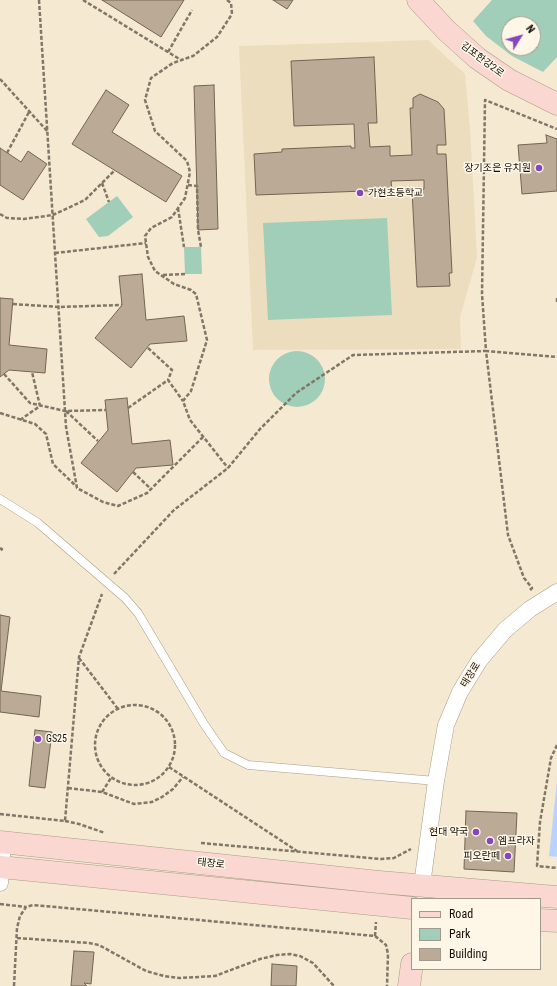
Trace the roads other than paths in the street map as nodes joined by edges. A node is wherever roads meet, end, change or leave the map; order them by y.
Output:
1 (418, 0) edge
2 (557, 104) edge
3 (0, 499) edge
4 (557, 592) edge
5 (436, 781) junction
6 (1, 842) edge
7 (0, 872) edge
8 (421, 892) edge
9 (557, 897) edge
10 (411, 908) edge
11 (541, 920) edge
12 (557, 921) edge
13 (411, 970) edge
14 (409, 986) edge

1 - 2 street, 김포한강2로
3 - 5 lane
4 - 5 street, 태장로
5 - 8 street, 태장로
6 - 7 street
6 - 8 street, 태장로
7 - 10 street
8 - 9 street, 태장로
11 - 12 street
13 - 14 street

